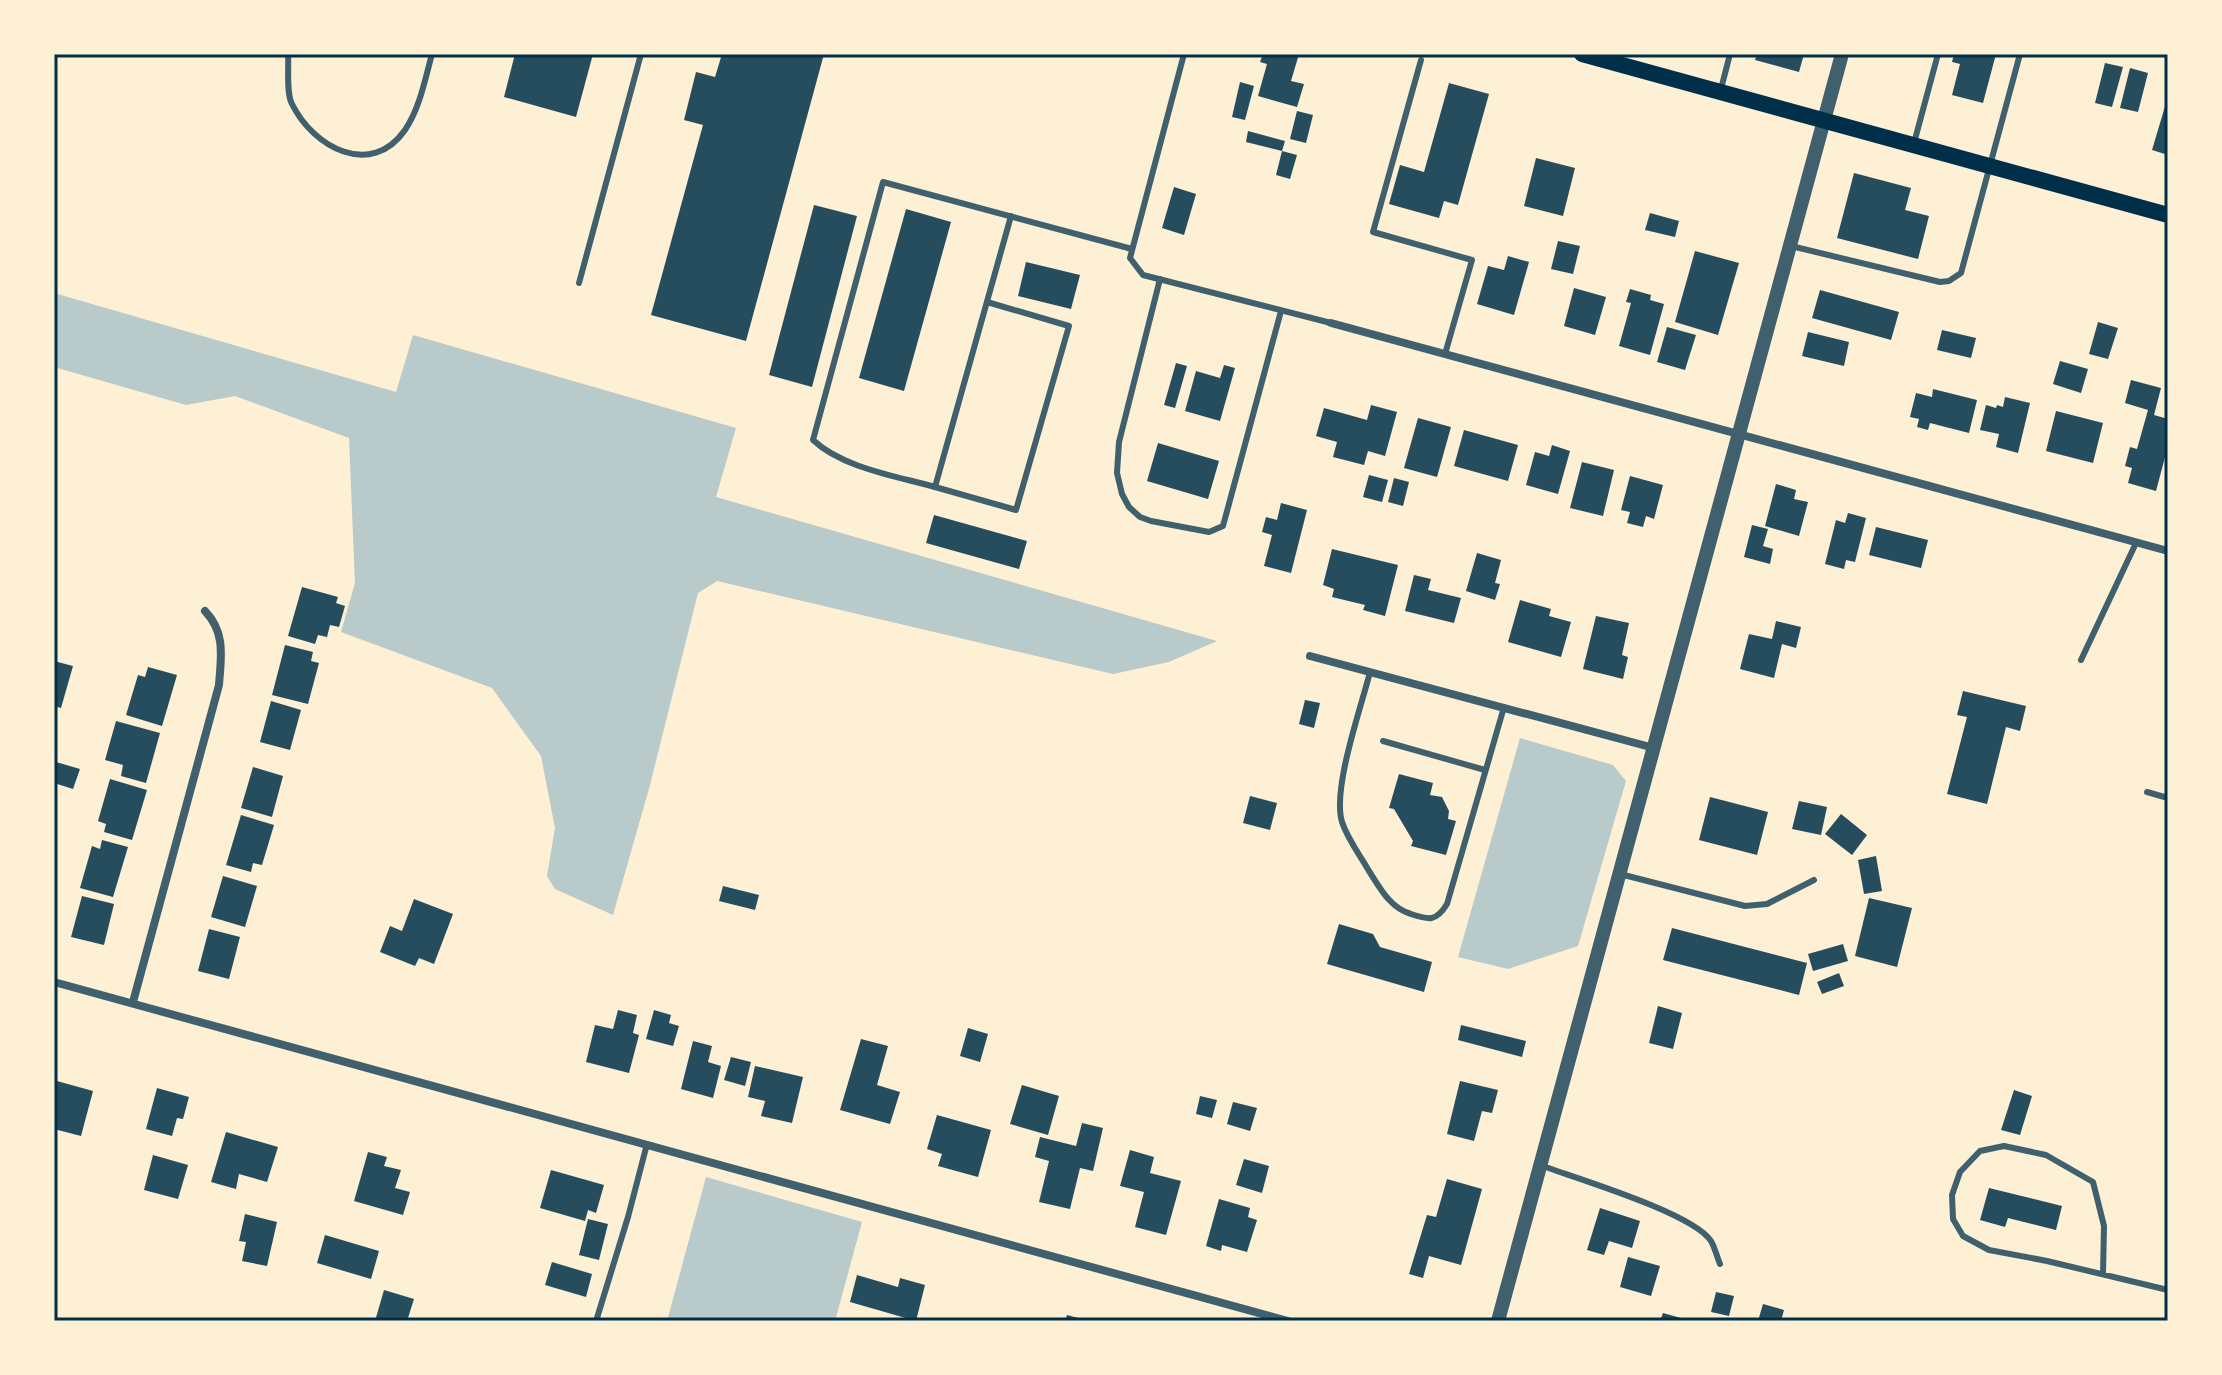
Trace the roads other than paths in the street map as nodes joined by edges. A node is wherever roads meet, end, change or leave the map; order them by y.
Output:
1 (288, 54) edge
2 (432, 54) edge
3 (641, 54) edge
4 (1184, 54) edge
5 (1582, 54) edge
6 (1730, 54) edge
7 (1842, 54) edge
8 (1938, 54) edge
9 (2020, 54) edge
10 (1603, 57) edge
11 (1421, 60) dead end
12 (1720, 92) junction
13 (1824, 122) junction
14 (1913, 146) junction
15 (1989, 168) junction
16 (2168, 215) edge
17 (1011, 216) junction
18 (1791, 246) junction
19 (1132, 249) junction
20 (1160, 279) junction
21 (579, 283) dead end
22 (987, 302) junction
23 (1281, 311) junction
24 (1331, 323) joint
25 (1445, 354) junction
26 (1740, 434) junction
27 (935, 487) junction
28 (2136, 543) junction
29 (2168, 551) edge
30 (205, 611) dead end
31 (1310, 656) dead end
32 (2081, 660) dead end
33 (1370, 672) junction
34 (1504, 707) junction
35 (1383, 741) dead end
36 (1654, 748) junction
37 (1485, 770) junction
38 (2147, 792) dead end
39 (2168, 798) edge
40 (1620, 874) junction
41 (1814, 880) dead end
42 (54, 982) edge
43 (133, 1002) junction
44 (647, 1144) junction
45 (1540, 1165) junction
46 (1720, 1264) dead end
47 (2103, 1274) junction
48 (2168, 1290) edge
49 (597, 1318) dead end
50 (1288, 1321) edge
51 (1498, 1321) edge

1 - 2 lane
3 - 21 lane
4 - 19 lane
5 - 10 main road
6 - 12 lane
7 - 13 street
8 - 14 lane
9 - 15 lane
10 - 12 main road
11 - 25 lane
12 - 13 main road
13 - 14 main road
13 - 18 street
14 - 15 main road
15 - 16 main road
15 - 18 lane
17 - 19 lane
17 - 22 lane
17 - 27 lane
18 - 26 street
19 - 20 lane
20 - 23 lane
20 - 23 lane
22 - 27 lane
22 - 27 lane
23 - 24 lane
24 - 25 street
25 - 26 street
26 - 28 street
26 - 36 street
28 - 29 street
28 - 32 lane
30 - 43 street
31 - 33 street
33 - 34 street
33 - 37 lane
34 - 36 street
34 - 37 lane
35 - 37 lane
36 - 40 street
38 - 39 lane
40 - 41 lane
40 - 45 street
42 - 43 street
43 - 44 street
44 - 49 lane
44 - 50 street
45 - 46 lane
45 - 51 street
47 - 47 lane
47 - 48 lane

